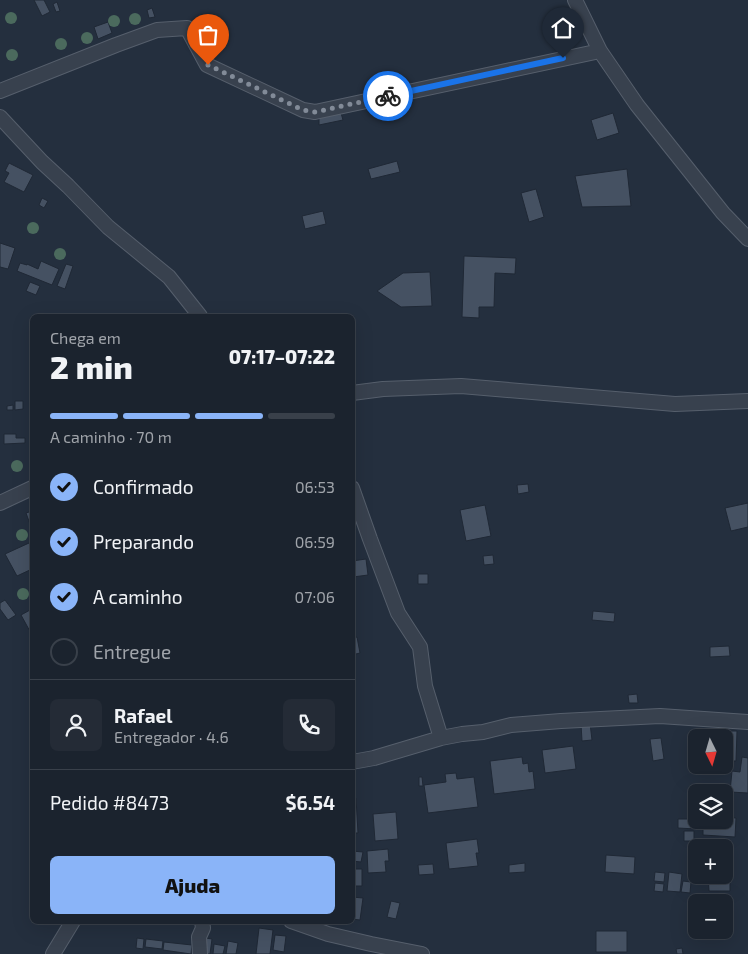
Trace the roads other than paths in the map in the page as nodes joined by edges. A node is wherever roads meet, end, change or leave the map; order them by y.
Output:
1 (574, 0) edge
2 (600, 51) junction
3 (0, 91) edge
4 (0, 116) edge
5 (748, 239) edge
6 (198, 314) edge
7 (355, 393) edge
8 (748, 401) edge
9 (30, 489) edge
10 (355, 496) edge
11 (0, 503) edge
12 (748, 722) edge
13 (441, 738) junction
14 (355, 761) edge
15 (72, 924) edge
16 (202, 924) edge
17 (300, 924) edge
18 (53, 954) edge
19 (200, 954) edge
20 (422, 954) edge

1 - 2 street
2 - 3 street
2 - 5 street
4 - 6 street
7 - 8 street
9 - 11 street
10 - 13 street
12 - 13 street
13 - 14 street
15 - 18 street
16 - 19 street
17 - 20 street

